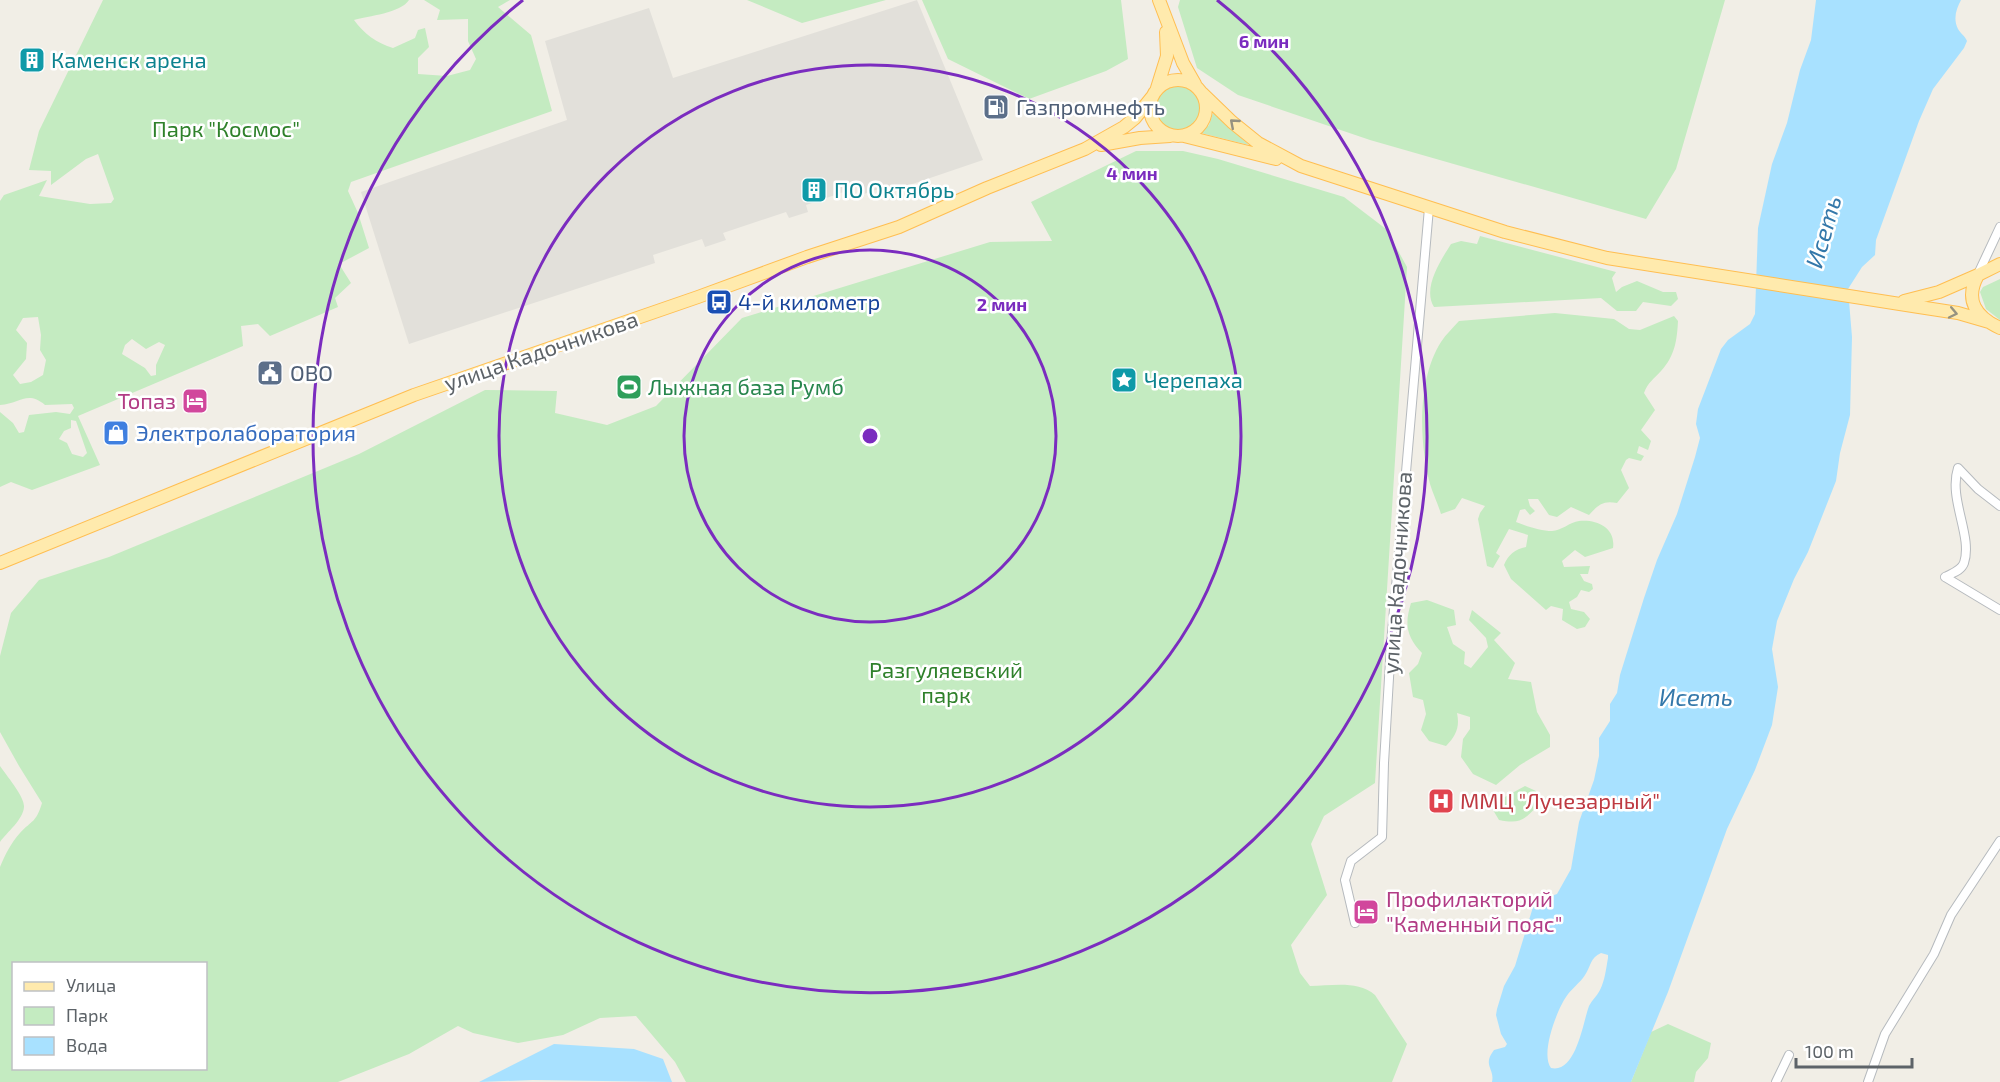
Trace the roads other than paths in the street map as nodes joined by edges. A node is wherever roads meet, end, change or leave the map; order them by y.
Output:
1 (1159, 0) edge
2 (1165, 19) junction
3 (1200, 90) junction
4 (1154, 94) junction
5 (1171, 136) junction
6 (1184, 136) junction
7 (1085, 149) junction
8 (1301, 166) junction
9 (1429, 208) junction
10 (2000, 227) edge
11 (2000, 236) edge
12 (2000, 245) edge
13 (2000, 264) edge
14 (1978, 275) junction
15 (1874, 300) junction
16 (1997, 327) edge
17 (2000, 506) edge
18 (0, 564) edge
19 (2000, 610) edge
20 (2000, 841) edge
21 (1355, 923) dead end
22 (1789, 1055) dead end
23 (1776, 1082) edge
24 (1868, 1082) edge

1 - 2 main road
2 - 3 main road
2 - 4 main road
3 - 4 main road
3 - 6 main road
8 -> 3 main road
4 - 5 main road
4 - 7 main road
5 - 6 main road
5 - 7 main road
6 - 8 main road
7 - 18 main road, улица Кадочникова
8 - 9 main road
9 - 15 main road
9 - 21 street, улица Кадочникова
10 - 14 street
11 - 12 street
13 - 14 main road
14 - 15 main road
14 - 16 main road
15 -> 16 main road
17 - 19 street
20 - 24 street
22 - 23 street

